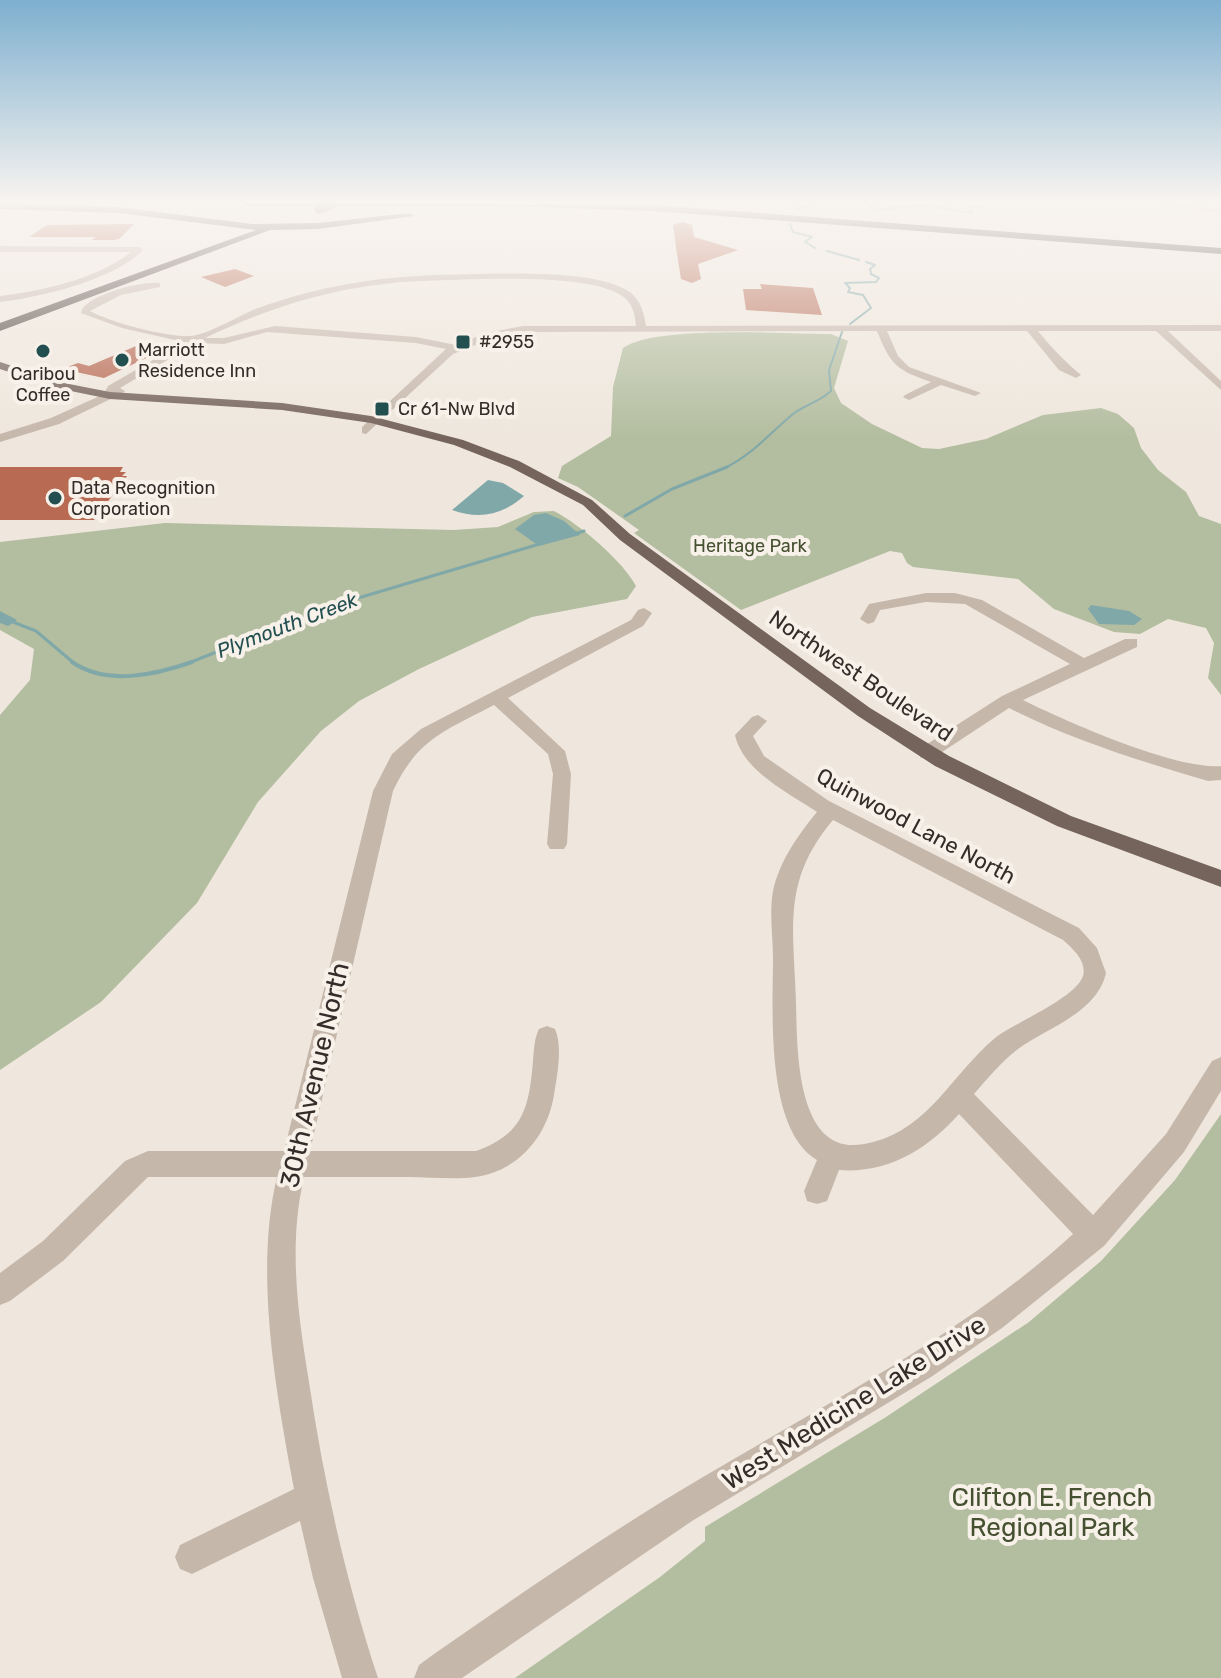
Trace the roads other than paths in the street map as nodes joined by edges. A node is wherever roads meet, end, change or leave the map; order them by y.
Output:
1 (70, 281) edge
2 (112, 281) edge
3 (122, 281) edge
4 (383, 281) edge
5 (589, 281) edge
6 (157, 285) dead end
7 (0, 299) edge
8 (2, 324) edge
9 (641, 327) junction
10 (881, 328) junction
11 (1030, 328) junction
12 (1159, 328) junction
13 (1221, 328) edge
14 (196, 341) junction
15 (455, 348) junction
16 (0, 365) edge
17 (1076, 375) dead end
18 (0, 377) edge
19 (137, 380) junction
20 (939, 382) junction
21 (120, 383) junction
22 (66, 387) junction
23 (1221, 387) edge
24 (975, 393) dead end
25 (109, 395) junction
26 (909, 397) dead end
27 (152, 400) junction
28 (94, 402) junction
29 (372, 426) junction
30 (0, 438) edge
31 (644, 613) dead end
32 (868, 619) dead end
33 (1131, 643) dead end
34 (1081, 663) junction
35 (495, 696) junction
36 (1008, 700) junction
37 (758, 721) dead end
38 (927, 753) junction
39 (1221, 773) edge
40 (830, 810) junction
41 (557, 844) dead end
42 (1221, 879) edge
43 (547, 1037) dead end
44 (1221, 1069) edge
45 (958, 1095) junction
46 (832, 1156) junction
47 (294, 1162) junction
48 (817, 1191) dead end
49 (1094, 1236) junction
50 (0, 1291) edge
51 (313, 1497) junction
52 (192, 1557) dead end
53 (360, 1678) edge
54 (432, 1678) edge

1 - 7 street
2 - 8 highway
3 - 8 highway
4 - 14 street
5 - 9 street
6 - 14 street
9 - 10 street
9 - 15 street
10 - 11 street
10 - 20 street
11 - 12 street
11 - 17 street
12 - 13 street
12 - 23 street
14 - 15 street
14 - 19 street
14 - 21 street
15 - 29 street
16 - 22 main road, Northwest Boulevard
18 - 28 main road, Northwest Boulevard
19 - 25 street
19 - 27 main road
20 - 24 street
20 - 26 street
21 - 22 main road
21 - 25 street
22 - 25 main road, Northwest Boulevard
25 - 27 main road, Northwest Boulevard
25 - 28 street
27 - 29 main road, Northwest Boulevard
28 - 29 main road, Northwest Boulevard
28 - 30 street
29 - 38 main road, Northwest Boulevard
31 - 35 street, 30th Avenue North
32 - 34 street
33 - 34 street
34 - 36 street
35 - 41 street
35 - 47 street, 30th Avenue North
36 - 38 street
36 - 39 street
37 - 40 street, Quinwood Lane North
38 - 42 main road, Northwest Boulevard
40 - 45 street, Quinwood Lane North
40 - 46 street
43 - 47 street
44 - 49 street, West Medicine Lake Drive
45 - 46 street
45 - 49 street
46 - 48 street
47 - 50 street
47 - 51 street, 30th Avenue North
49 - 54 street, West Medicine Lake Drive
51 - 52 street
51 - 53 street, 30th Avenue North

